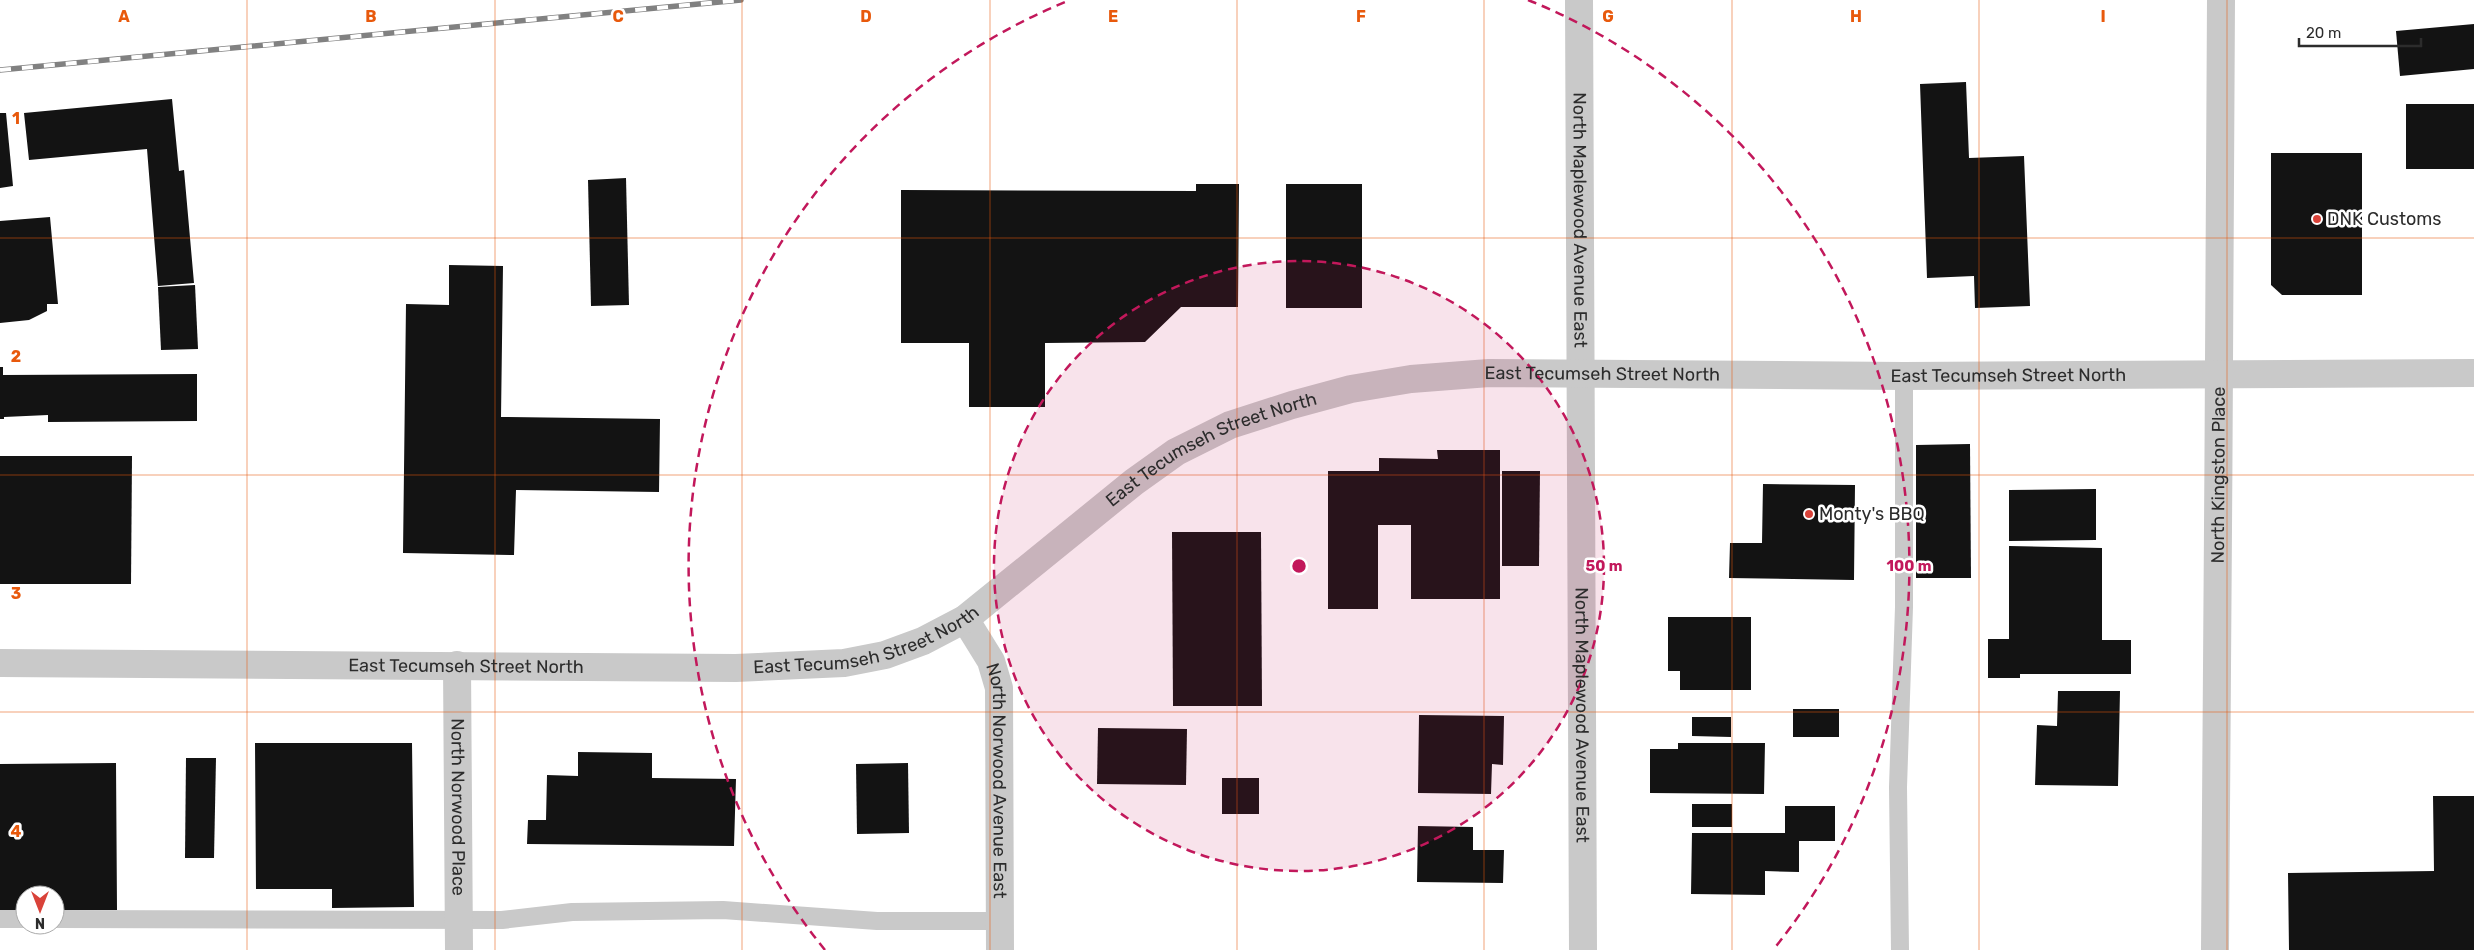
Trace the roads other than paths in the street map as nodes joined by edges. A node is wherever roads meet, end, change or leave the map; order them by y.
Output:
1 (1579, 0) edge
2 (2221, 0) edge
3 (1581, 373) junction
4 (2220, 373) junction
5 (2474, 373) edge
6 (1904, 376) junction
7 (965, 620) junction
8 (0, 663) edge
9 (457, 665) junction
10 (0, 919) edge
11 (15, 919) edge
12 (65, 919) edge
13 (458, 920) junction
14 (1000, 920) junction
15 (459, 950) edge
16 (1000, 950) edge
17 (1583, 950) edge
18 (1900, 950) edge
19 (2215, 950) edge

1 - 3 street, North Maplewood Avenue East
2 - 4 street, North Kingston Place
3 - 6 street, East Tecumseh Street North
3 - 7 street, East Tecumseh Street North
3 - 17 street, North Maplewood Avenue East
4 - 5 street, East Tecumseh Street North
4 - 6 street, East Tecumseh Street North
4 - 19 street, North Kingston Place
6 - 18 lane
7 - 9 street, East Tecumseh Street North
7 - 14 street, North Norwood Avenue East
8 - 9 street, East Tecumseh Street North
9 - 13 street, North Norwood Place
10 - 11 lane
12 - 13 lane
13 - 14 lane
13 - 15 street, North Norwood Place
14 - 16 street, North Norwood Avenue East

